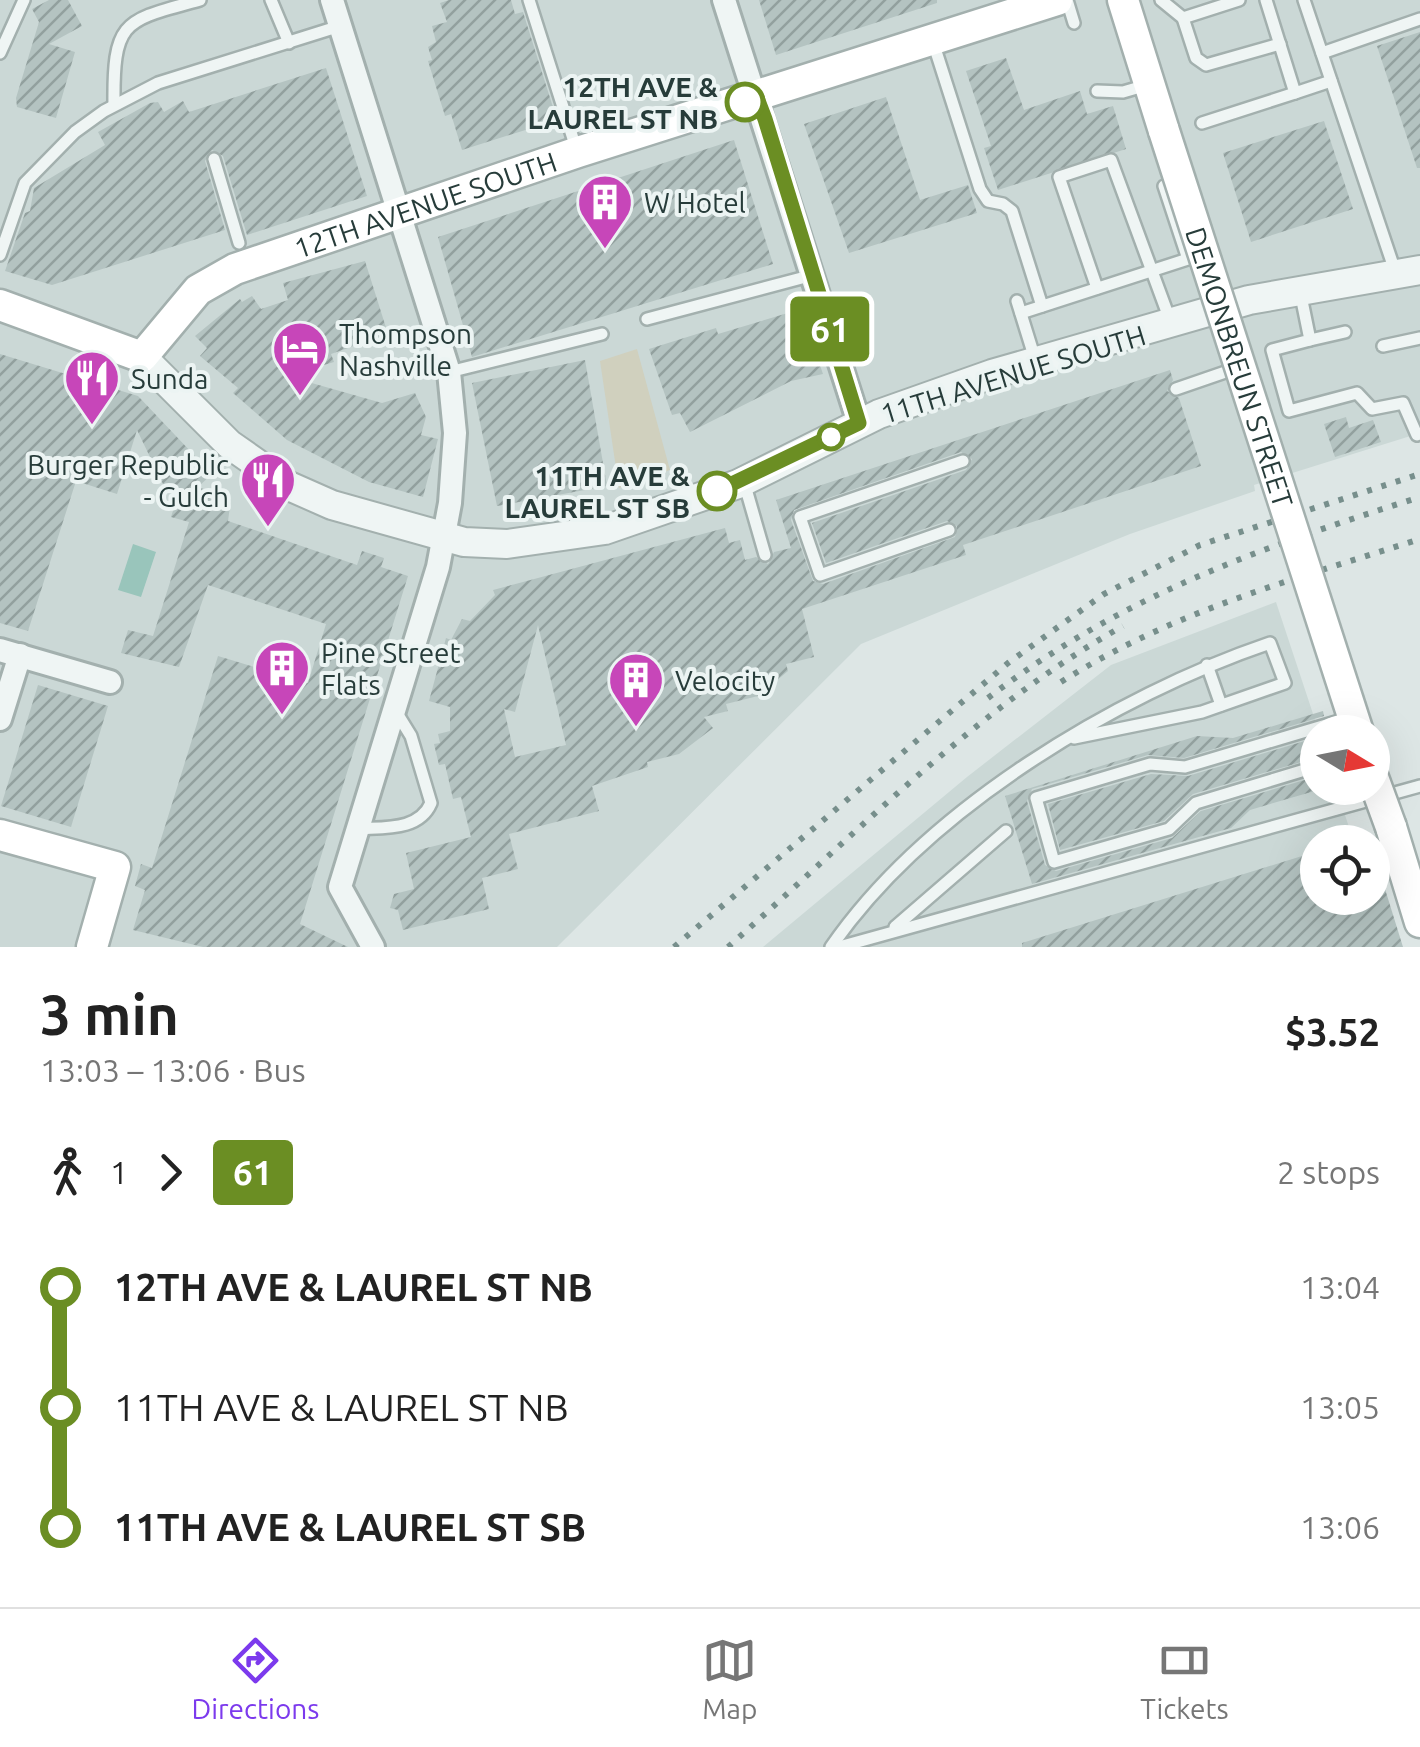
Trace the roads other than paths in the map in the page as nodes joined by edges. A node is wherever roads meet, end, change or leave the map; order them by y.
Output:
1 (24, 0) edge
2 (200, 0) edge
3 (271, 0) edge
4 (332, 0) edge
5 (528, 0) edge
6 (724, 0) edge
7 (1066, 0) edge
8 (1123, 0) edge
9 (1161, 0) edge
10 (1239, 0) edge
11 (1266, 0) edge
12 (1304, 0) edge
13 (1066, 11) edge
14 (1182, 18) junction
15 (1420, 20) edge
16 (340, 26) junction
17 (933, 42) junction
18 (289, 43) junction
19 (1280, 44) junction
20 (0, 53) edge
21 (1322, 53) junction
22 (1332, 81) junction
23 (1150, 84) junction
24 (1097, 91) dead end
25 (1295, 93) junction
26 (757, 98) junction
27 (114, 104) junction
28 (1202, 123) dead end
29 (578, 152) junction
30 (214, 159) dead end
31 (1164, 186) dead end
32 (400, 214) junction
33 (238, 244) dead end
34 (0, 255) edge
35 (1149, 270) junction
36 (1408, 272) edge
37 (814, 275) junction
38 (1097, 288) junction
39 (1300, 291) junction
40 (0, 305) edge
41 (1042, 306) junction
42 (646, 319) dead end
43 (1172, 324) junction
44 (1346, 332) dead end
45 (602, 334) dead end
46 (1420, 338) edge
47 (1310, 340) junction
48 (1382, 346) dead end
49 (142, 356) junction
50 (1036, 361) junction
51 (1241, 366) junction
52 (449, 372) junction
53 (1176, 389) dead end
54 (859, 423) junction
55 (1417, 436) dead end
56 (964, 461) dead end
57 (744, 480) junction
58 (949, 530) dead end
59 (444, 536) junction
60 (765, 555) dead end
61 (10, 652) edge
62 (1207, 664) junction
63 (110, 682) dead end
64 (1220, 706) junction
65 (394, 709) junction
66 (1352, 715) edge
67 (0, 719) edge
68 (1074, 738) junction
69 (1300, 738) edge
70 (1300, 772) edge
71 (1420, 786) edge
72 (1383, 805) edge
73 (357, 829) junction
74 (1006, 831) dead end
75 (0, 834) edge
76 (1420, 922) edge
77 (892, 930) junction
78 (92, 947) edge
79 (373, 947) edge
80 (831, 947) edge
81 (839, 947) edge

1 - 20 lane
2 - 27 lane
3 - 18 lane
4 - 16 street
5 - 29 lane
6 - 26 street
7 - 13 lane
8 - 23 main road, DEMONBREUN STREET
9 - 14 lane
10 - 14 lane
11 - 19 lane
12 - 21 lane
13 - 17 main road, 12TH AVENUE SOUTH
14 - 19 lane
15 - 21 lane
16 - 18 lane
16 - 32 street
17 - 26 main road, 12TH AVENUE SOUTH
17 - 41 lane
18 - 27 lane
19 - 25 lane
21 - 22 lane
22 - 25 lane
22 - 36 lane
23 - 24 lane
23 - 51 main road, DEMONBREUN STREET, bridge
25 - 28 lane
26 - 29 main road, 12TH AVENUE SOUTH
26 - 37 street
27 - 34 lane
29 - 32 main road, 12TH AVENUE SOUTH
30 - 33 lane
31 - 35 lane
32 - 49 main road, 12TH AVENUE SOUTH
32 - 52 street
35 - 38 lane
35 - 38 lane
35 - 43 lane
36 - 39 street, 11TH AVENUE SOUTH
37 - 42 lane
37 - 54 street
38 - 41 lane
39 - 43 street, 11TH AVENUE SOUTH
39 - 47 lane
40 - 49 main road
41 - 50 lane
43 - 50 street, 11TH AVENUE SOUTH
44 - 47 lane
45 - 52 lane
46 - 48 lane
47 - 55 lane
49 - 59 street, 11TH AVENUE SOUTH
50 - 54 street, 11TH AVENUE SOUTH
51 - 53 lane
51 - 66 main road, DEMONBREUN STREET, bridge
52 - 59 street
54 - 57 street, 11TH AVENUE SOUTH
56 - 58 lane
57 - 59 street, 11TH AVENUE SOUTH
57 - 60 lane
59 - 65 street
61 - 63 street
61 - 67 street
62 - 64 lane
62 - 64 lane
62 - 68 lane
64 - 68 lane
65 - 73 street
65 - 73 lane
68 - 80 lane
69 - 70 lane
71 - 77 lane
72 - 76 main road, bridge
73 - 79 street
74 - 77 lane
75 - 78 main road
77 - 81 lane

